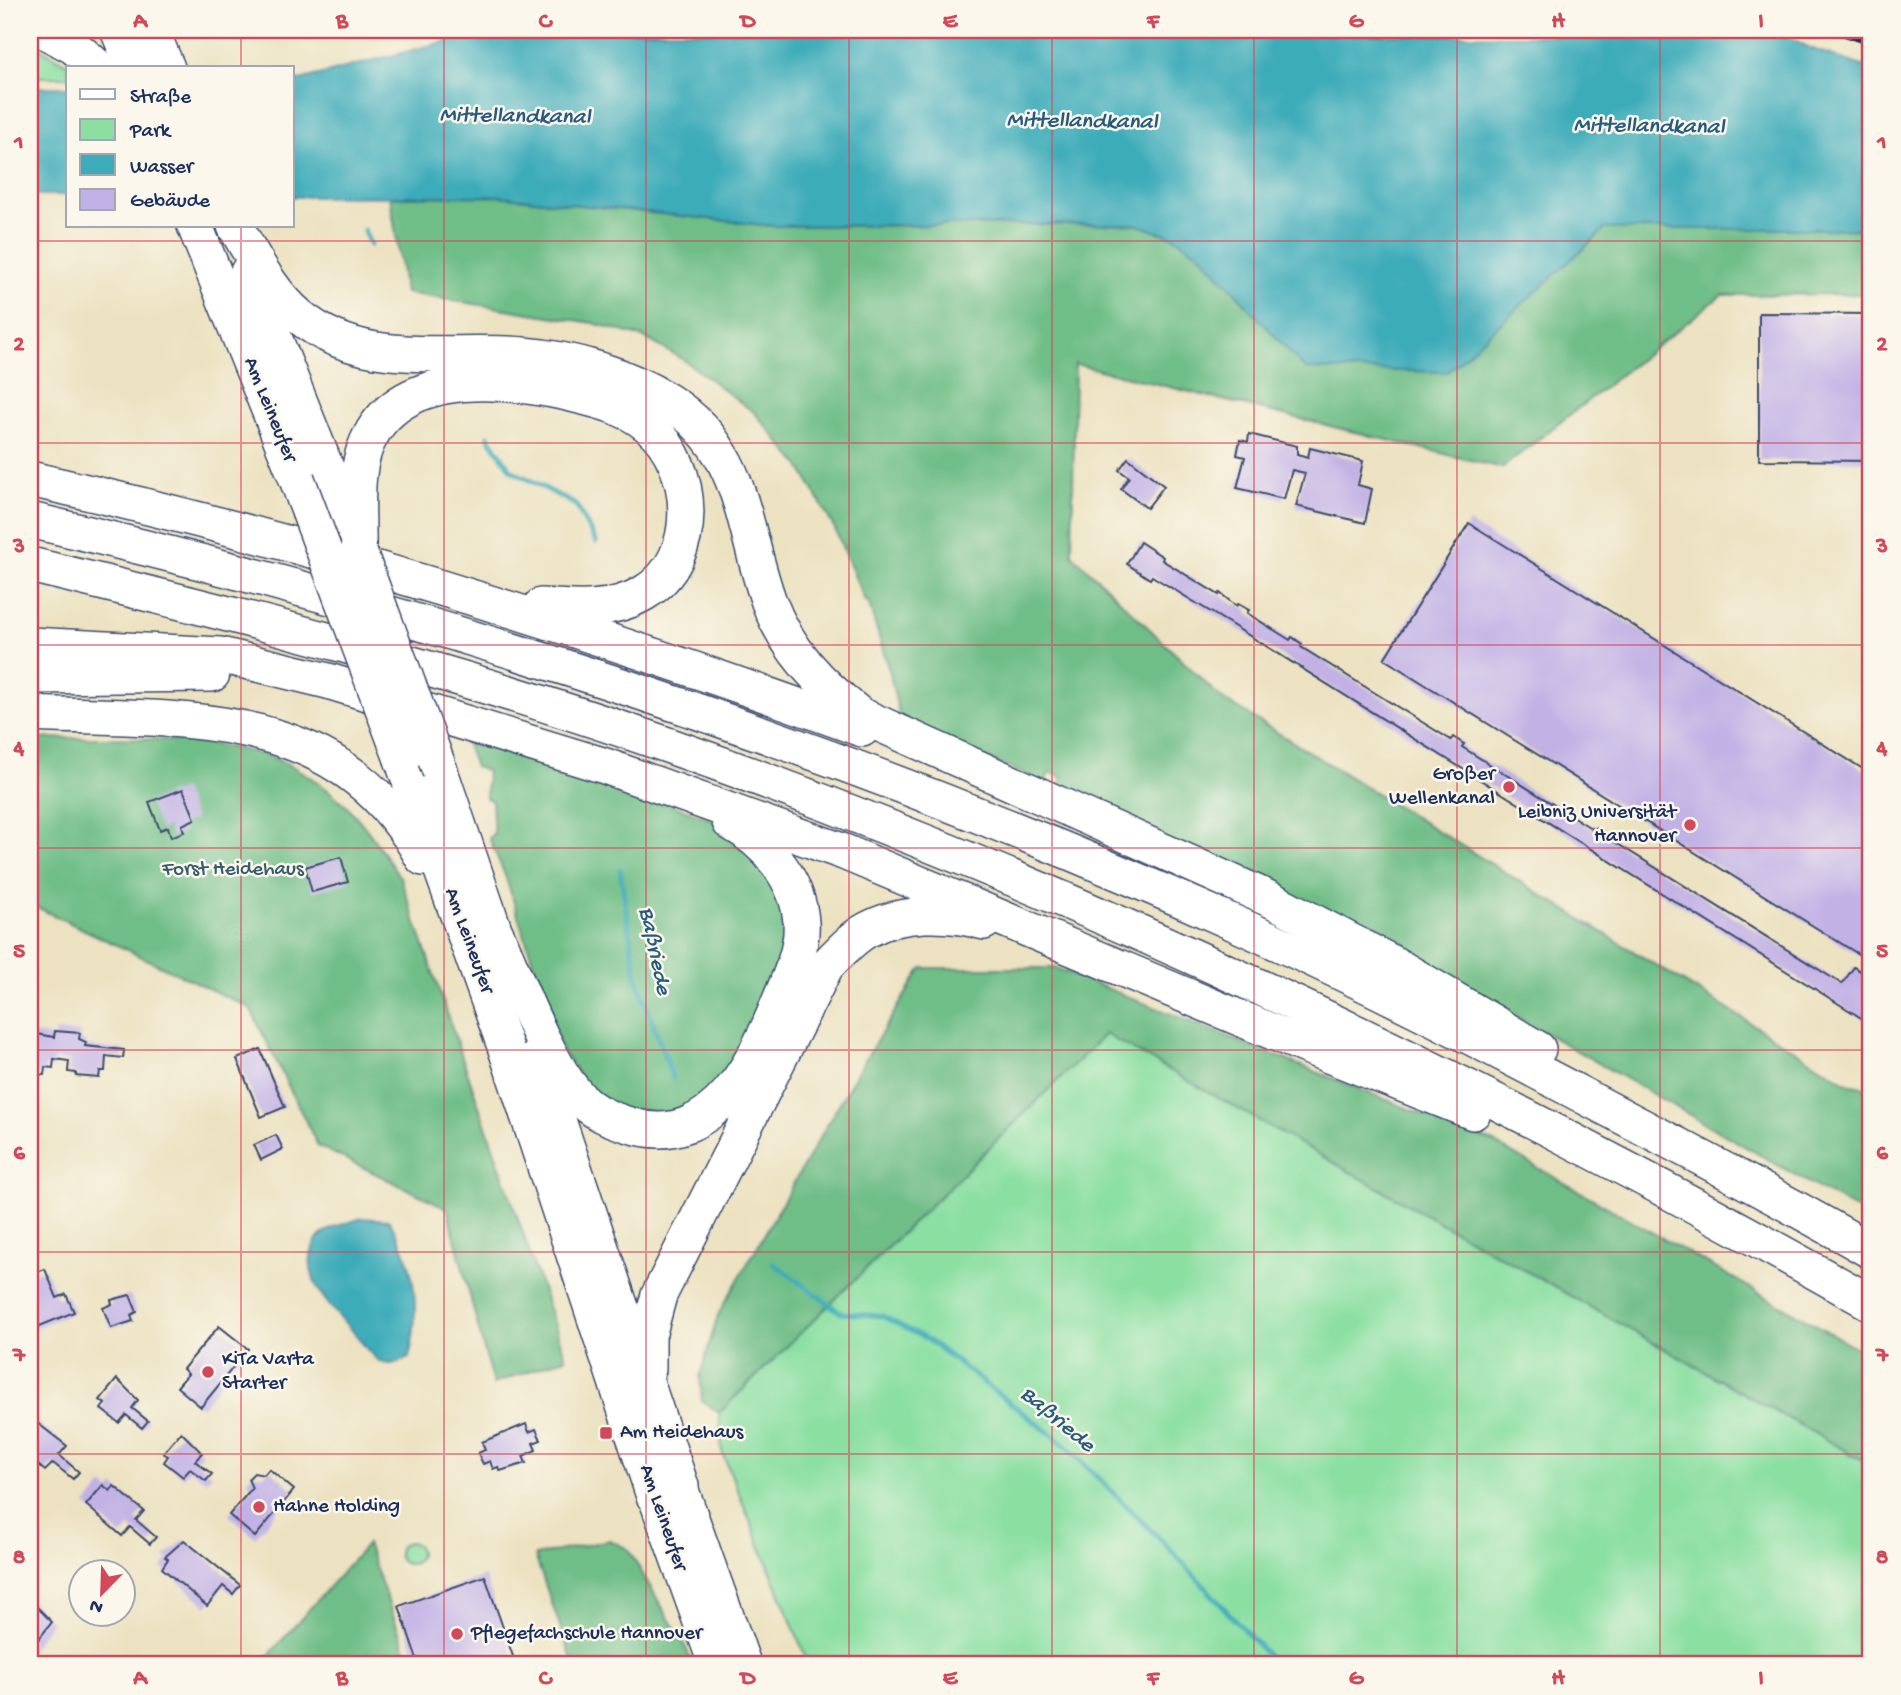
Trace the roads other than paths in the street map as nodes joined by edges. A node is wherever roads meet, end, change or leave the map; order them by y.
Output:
1 (43, 30) edge
2 (118, 30) edge
3 (150, 30) edge
4 (97, 66) edge
5 (133, 66) edge
6 (166, 66) edge
7 (196, 228) edge
8 (233, 228) edge
9 (233, 228) edge
10 (30, 465) edge
11 (30, 479) edge
12 (347, 494) junction
13 (108, 496) junction
14 (30, 520) edge
15 (30, 565) edge
16 (436, 585) junction
17 (30, 645) edge
18 (30, 676) edge
19 (328, 681) junction
20 (30, 714) edge
21 (606, 766) junction
22 (991, 776) junction
23 (482, 937) junction
24 (1080, 949) junction
25 (1679, 1146) junction
26 (1690, 1202) junction
27 (1871, 1251) edge
28 (1871, 1303) edge
29 (649, 1393) junction
30 (668, 1491) junction
31 (715, 1665) edge
32 (746, 1665) edge

1 - 4 highway
2 - 5 highway
3 - 6 highway
7 - 23 highway, Am Leineufer, bridge
8 - 12 highway, Am Leineufer
9 - 22 highway
10 - 13 highway
11 - 13 highway
12 - 16 highway
12 - 23 highway, Am Leineufer, bridge
13 - 16 highway
14 - 25 highway
15 - 26 highway
16 - 22 highway
17 - 19 highway
18 - 19 highway
19 - 21 highway
20 - 23 highway
21 - 23 highway
21 - 24 highway
22 - 25 highway
23 - 29 highway, Am Leineufer
23 - 30 highway, Am Leineufer
24 - 26 highway
24 - 29 highway
25 - 27 highway
26 - 28 highway
29 - 30 highway, Am Leineufer
30 - 31 main road, Am Leineufer
30 - 32 main road, Am Leineufer

